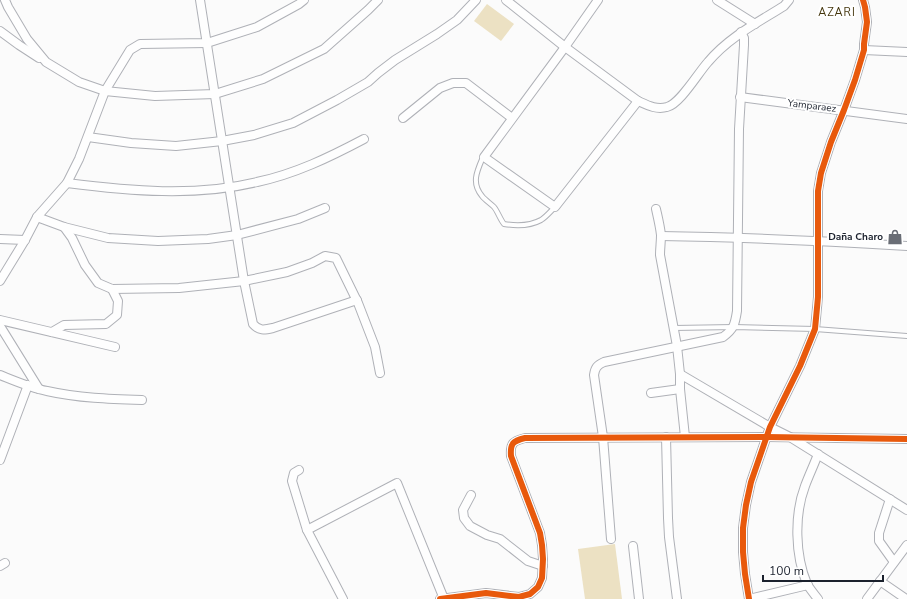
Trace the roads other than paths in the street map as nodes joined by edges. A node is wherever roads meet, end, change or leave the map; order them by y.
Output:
1 (5, 0) edge
2 (200, 0) edge
3 (304, 0) edge
4 (378, 0) edge
5 (476, 0) edge
6 (506, 0) edge
7 (598, 0) edge
8 (717, 0) edge
9 (788, 0) edge
10 (863, 0) edge
11 (755, 24) junction
12 (0, 31) edge
13 (741, 32) junction
14 (207, 43) junction
15 (565, 47) junction
16 (864, 50) junction
17 (907, 52) edge
18 (46, 62) junction
19 (105, 91) junction
20 (215, 94) junction
21 (740, 97) junction
22 (638, 101) junction
23 (844, 110) junction
24 (403, 118) dead end
25 (512, 118) junction
26 (907, 118) edge
27 (88, 137) junction
28 (364, 139) dead end
29 (222, 141) junction
30 (484, 157) junction
31 (67, 183) junction
32 (229, 188) junction
33 (555, 207) junction
34 (326, 208) dead end
35 (656, 209) dead end
36 (37, 217) junction
37 (64, 227) junction
38 (237, 235) junction
39 (661, 236) junction
40 (737, 237) junction
41 (0, 239) edge
42 (25, 240) junction
43 (818, 240) junction
44 (907, 246) edge
45 (0, 281) edge
46 (244, 281) junction
47 (112, 289) junction
48 (357, 300) junction
49 (0, 320) edge
50 (0, 326) edge
51 (734, 327) junction
52 (674, 328) junction
53 (815, 329) junction
54 (52, 332) junction
55 (907, 336) edge
56 (677, 346) junction
57 (115, 347) dead end
58 (380, 373) dead end
59 (680, 374) junction
60 (0, 375) edge
61 (28, 385) junction
62 (39, 389) junction
63 (680, 389) junction
64 (651, 393) dead end
65 (142, 400) dead end
66 (770, 427) junction
67 (766, 436) junction
68 (603, 437) junction
69 (666, 437) junction
70 (685, 437) junction
71 (790, 437) junction
72 (907, 439) edge
73 (818, 454) junction
74 (0, 460) edge
75 (299, 470) dead end
76 (471, 495) dead end
77 (890, 499) junction
78 (907, 510) edge
79 (307, 530) junction
80 (611, 539) dead end
81 (907, 545) edge
82 (633, 546) dead end
83 (894, 562) junction
84 (542, 566) junction
85 (880, 581) junction
86 (808, 585) junction
87 (343, 599) edge
88 (443, 599) edge
89 (639, 599) edge
90 (677, 599) edge
91 (749, 599) edge
92 (818, 599) edge
93 (867, 599) edge
94 (906, 599) edge

1 - 18 street
2 - 14 street
3 - 14 street
4 - 20 street
5 - 29 street
6 - 15 street
7 - 15 street
8 - 11 street
9 - 11 street
10 - 16 street
11 - 13 street
12 - 18 street
13 - 21 street
13 - 22 street
14 - 19 street
14 - 20 street
15 - 22 street
15 - 25 street
16 - 17 street
16 - 23 street
18 - 19 street
19 - 20 street
19 - 27 street
20 - 29 street
21 - 23 street, Yamparaez
21 - 40 street
22 - 33 street
23 - 26 street, Yamparaez
23 - 43 street
24 - 25 street
25 - 30 street
27 - 29 street
27 - 31 street
28 - 32 street
29 - 32 street
30 - 33 street
30 - 33 lane
31 - 32 street
31 - 36 street
32 - 38 street
34 - 38 street
35 - 39 street
36 - 37 street
36 - 42 street
37 - 38 street
37 - 47 street
38 - 46 street
39 - 40 street
39 - 52 street
40 - 43 street
40 - 51 street
41 - 42 street
42 - 45 street
43 - 44 street
43 - 53 street
46 - 47 street
46 - 48 street
46 - 48 street
47 - 54 street
48 - 58 street
49 - 54 street
50 - 62 street
51 - 52 lane
51 - 53 lane
51 - 56 street
52 - 56 street
53 - 55 lane
53 - 66 street
54 - 57 street
56 - 59 street
56 - 68 street
59 - 63 street
59 - 66 street
60 - 61 street
61 - 62 street
61 - 74 street
62 - 65 street
63 - 64 street
63 - 70 street
66 - 67 street
66 - 71 street
67 - 70 street
67 - 71 street
67 - 91 street
68 - 69 street
68 - 80 street
68 - 84 street
69 - 70 street
69 - 90 street
71 - 72 street
71 - 73 street
73 - 77 street
73 - 86 street
75 - 79 street
76 - 84 street
77 - 78 street
77 - 83 street
79 - 87 street
79 - 88 street
81 - 83 street
82 - 89 street
83 - 85 street
84 - 88 street
85 - 93 street
85 - 94 street
86 - 91 street
86 - 92 street

